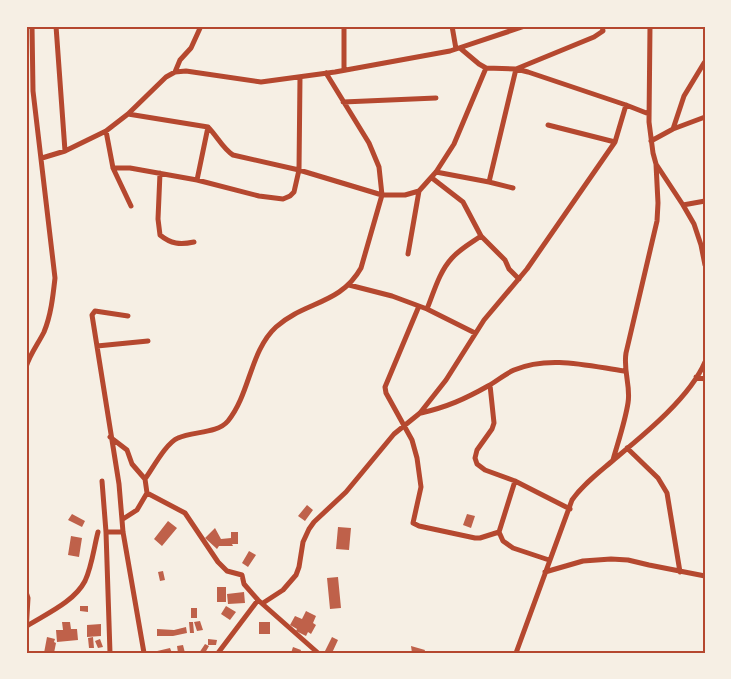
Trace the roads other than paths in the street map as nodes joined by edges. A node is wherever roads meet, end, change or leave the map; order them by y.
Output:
1 (32, 26) edge
2 (56, 26) edge
3 (201, 26) edge
4 (344, 26) edge
5 (452, 26) edge
6 (525, 26) edge
7 (602, 26) edge
8 (650, 26) edge
9 (458, 49) junction
10 (704, 63) edge
11 (486, 68) junction
12 (516, 69) junction
13 (344, 70) junction
14 (175, 72) junction
15 (326, 73) junction
16 (300, 76) junction
17 (436, 98) dead end
18 (344, 102) junction
19 (626, 104) junction
20 (128, 114) junction
21 (649, 114) junction
22 (705, 117) edge
23 (548, 125) dead end
24 (208, 127) junction
25 (673, 129) junction
26 (106, 131) junction
27 (650, 141) junction
28 (614, 142) junction
29 (65, 151) junction
30 (42, 158) junction
31 (656, 164) junction
32 (114, 168) junction
33 (299, 170) junction
34 (436, 172) junction
35 (160, 173) junction
36 (432, 178) junction
37 (197, 180) junction
38 (489, 182) junction
39 (513, 188) dead end
40 (419, 191) junction
41 (382, 195) junction
42 (705, 201) edge
43 (683, 205) junction
44 (132, 206) dead end
45 (481, 236) junction
46 (194, 242) dead end
47 (408, 254) dead end
48 (705, 265) edge
49 (519, 279) junction
50 (349, 285) junction
51 (419, 306) junction
52 (427, 309) junction
53 (128, 316) dead end
54 (475, 333) junction
55 (148, 341) dead end
56 (97, 346) junction
57 (705, 362) edge
58 (26, 367) edge
59 (624, 371) junction
60 (696, 377) junction
61 (705, 379) edge
62 (490, 385) junction
63 (420, 413) junction
64 (404, 425) junction
65 (110, 437) junction
66 (628, 448) junction
67 (613, 460) junction
68 (145, 479) junction
69 (515, 481) junction
70 (102, 482) dead end
71 (147, 493) junction
72 (570, 509) junction
73 (123, 519) junction
74 (98, 532) dead end
75 (106, 532) junction
76 (123, 532) junction
77 (500, 532) junction
78 (549, 560) junction
79 (545, 572) junction
80 (680, 572) junction
81 (705, 576) edge
82 (26, 592) edge
83 (260, 602) junction
84 (27, 629) edge
85 (110, 653) edge
86 (144, 653) edge
87 (218, 653) edge
88 (318, 653) edge
89 (516, 653) edge

1 - 30 street
2 - 29 street
3 - 14 street
4 - 13 street
5 - 9 street
6 - 9 street
7 - 12 street
8 - 21 street
9 - 11 street
9 - 13 street
10 - 25 street
11 - 12 street
11 - 34 street
12 - 19 street
12 - 38 street
13 - 15 street
14 - 16 street
14 - 20 street
15 - 16 street
15 - 18 street
16 - 33 street
17 - 18 street
18 - 41 street
19 - 21 street
19 - 28 street
20 - 24 street
20 - 26 street
21 - 27 street
22 - 25 street
23 - 28 street
24 - 33 street
24 - 37 street
25 - 27 street
26 - 29 street
26 - 32 street
27 - 31 street
28 - 49 street
29 - 30 street
30 - 58 street
31 - 43 street
31 - 59 street
32 - 35 street
32 - 44 street
33 - 37 street
33 - 41 street
34 - 36 street
34 - 38 street
35 - 37 street
35 - 46 street
36 - 40 street
36 - 45 street
38 - 39 street
40 - 41 street
40 - 47 street
41 - 50 street
42 - 43 street
43 - 48 street
45 - 49 street
45 - 52 street
49 - 54 street
50 - 51 street
50 - 68 street
51 - 52 street
51 - 64 street
52 - 54 street
53 - 56 street
54 - 63 street
55 - 56 street
56 - 65 street
57 - 60 street
59 - 62 street
59 - 67 street
60 - 61 street
60 - 66 street
62 - 63 street
62 - 69 street
63 - 64 street
64 - 77 street
64 - 83 street
65 - 68 street
65 - 73 street
66 - 67 street
66 - 80 street
67 - 72 street
68 - 71 street
69 - 72 street
69 - 77 street
70 - 75 street
71 - 73 street
71 - 83 street
72 - 78 street
73 - 76 street
74 - 84 street
75 - 76 street
75 - 85 street
76 - 86 street
77 - 78 street
78 - 79 street
79 - 80 street
79 - 89 street
80 - 81 street
82 - 84 street
83 - 87 street
83 - 88 street

